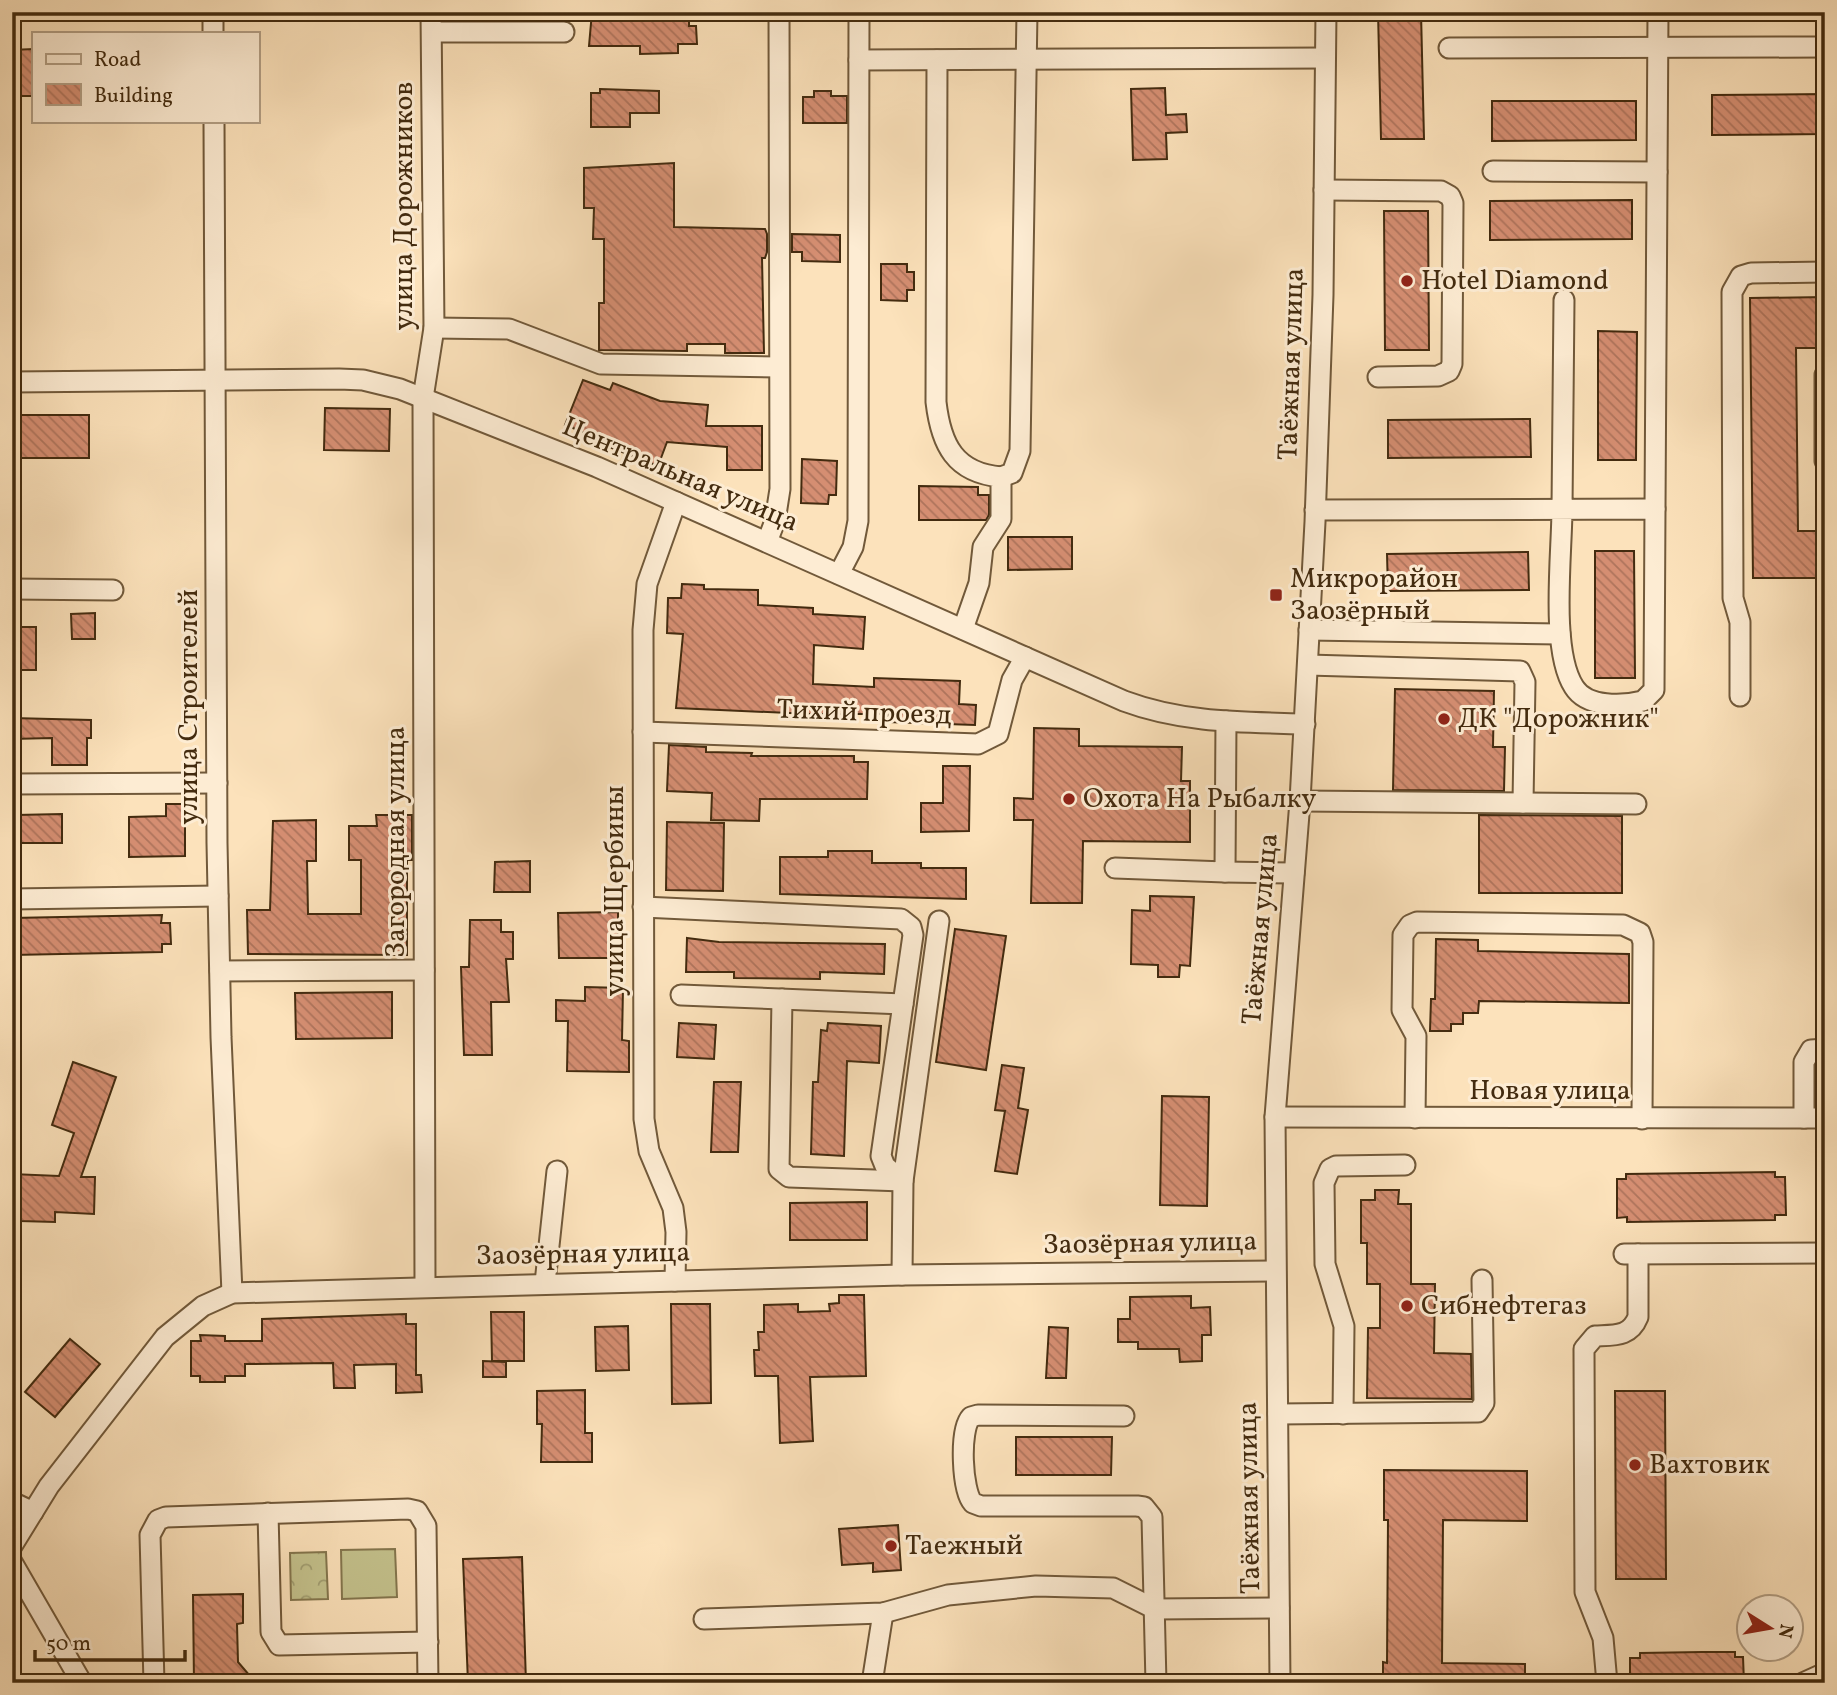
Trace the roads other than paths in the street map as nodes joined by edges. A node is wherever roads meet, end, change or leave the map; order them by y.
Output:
1 (213, 12) edge
2 (431, 12) edge
3 (779, 12) edge
4 (859, 12) edge
5 (1027, 12) edge
6 (1326, 12) edge
7 (1658, 12) edge
8 (213, 32) edge
9 (432, 32) junction
10 (564, 32) dead end
11 (1658, 47) junction
12 (1825, 47) edge
13 (1449, 48) dead end
14 (1325, 58) junction
15 (859, 60) junction
16 (937, 60) junction
17 (1026, 60) junction
18 (214, 122) edge
19 (1493, 172) dead end
20 (1657, 172) junction
21 (1324, 190) junction
22 (1825, 272) edge
23 (1564, 300) dead end
24 (434, 328) junction
25 (779, 367) junction
26 (1825, 375) edge
27 (1378, 377) dead end
28 (216, 380) junction
29 (12, 382) edge
30 (423, 398) junction
31 (1825, 461) edge
32 (1001, 477) junction
33 (676, 502) junction
34 (1562, 509) junction
35 (1655, 509) junction
36 (1315, 510) junction
37 (767, 542) junction
38 (839, 574) junction
39 (12, 589) edge
40 (113, 590) dead end
41 (963, 629) junction
42 (1310, 630) junction
43 (1560, 634) junction
44 (1025, 657) junction
45 (1308, 665) junction
46 (1740, 696) dead end
47 (1226, 721) junction
48 (1305, 724) junction
49 (643, 732) junction
50 (217, 783) junction
51 (12, 784) edge
52 (1300, 801) junction
53 (1523, 803) junction
54 (1636, 804) dead end
55 (1115, 868) dead end
56 (1225, 872) junction
57 (1294, 873) junction
58 (218, 896) junction
59 (12, 899) edge
60 (643, 907) junction
61 (939, 921) dead end
62 (425, 970) junction
63 (220, 971) junction
64 (681, 995) dead end
65 (782, 999) junction
66 (903, 1004) junction
67 (1825, 1049) edge
68 (1275, 1117) junction
69 (1415, 1118) junction
70 (1804, 1118) junction
71 (1825, 1118) edge
72 (1642, 1119) junction
73 (1405, 1165) dead end
74 (557, 1171) dead end
75 (903, 1181) junction
76 (1825, 1254) edge
77 (1275, 1271) junction
78 (902, 1275) junction
79 (1482, 1280) dead end
80 (675, 1281) junction
81 (545, 1283) junction
82 (425, 1286) junction
83 (232, 1293) junction
84 (1278, 1414) junction
85 (1343, 1414) junction
86 (1124, 1416) dead end
87 (12, 1502) edge
88 (33, 1512) junction
89 (268, 1513) junction
90 (12, 1546) edge
91 (12, 1562) edge
92 (1279, 1608) junction
93 (1155, 1609) junction
94 (883, 1612) junction
95 (704, 1619) dead end
96 (428, 1643) junction
97 (1825, 1673) edge
98 (82, 1683) edge
99 (154, 1683) edge
100 (428, 1683) edge
101 (872, 1683) edge
102 (1156, 1683) edge
103 (1280, 1683) edge
104 (1607, 1683) edge
105 (1803, 1683) edge

1 - 8 street
2 - 9 street, улица Дорожников
3 - 25 street
4 - 15 street
5 - 17 street
6 - 14 street, Таёжная улица
7 - 11 street
9 - 10 street
9 - 24 street, улица Дорожников
11 - 12 street
11 - 13 street
11 - 20 street
14 - 17 street
14 - 21 street, Таёжная улица
15 - 16 street
15 - 38 street
16 - 17 street
16 - 32 street
17 - 32 street
18 - 28 street, улица Строителей
19 - 20 street
20 - 35 street
21 - 27 street
21 - 36 street, Таёжная улица
22 - 46 street
23 - 34 street
24 - 25 street
24 - 30 street, улица Дорожников
25 - 37 street
26 - 31 street
28 - 29 street, Центральная улица
28 - 30 street, Центральная улица
28 - 50 street, улица Строителей
30 - 33 street, Центральная улица
30 - 62 street, Загородная улица
32 - 41 street
33 - 37 street, Центральная улица
33 - 49 street, улица Щербины
34 - 35 street
34 - 36 street
34 - 43 street
35 - 43 street
36 - 42 street, Таёжная улица
37 - 38 street, Центральная улица
38 - 41 street, Центральная улица
39 - 40 street
41 - 44 street, Центральная улица
42 - 43 street
42 - 45 street, Таёжная улица
44 - 47 street, Центральная улица
44 - 49 street, Тихий проезд
45 - 48 street, Таёжная улица
45 - 53 street
47 - 48 street, Центральная улица
47 - 56 street
48 - 52 street, Таёжная улица
49 - 60 street, улица Щербины
50 - 51 street
50 - 58 street, улица Строителей
52 - 53 street
52 - 57 street, Таёжная улица
53 - 54 street
55 - 56 street
56 - 57 street
57 - 68 street, Таёжная улица
58 - 59 street
58 - 63 street, улица Строителей
60 - 66 street
60 - 80 street, улица Щербины
61 - 75 street
62 - 63 street
62 - 82 street, Загородная улица
63 - 83 street, улица Строителей
64 - 65 street
65 - 66 street
65 - 75 street
66 - 75 street
67 - 70 street
68 - 69 street, Новая улица
68 - 77 street, Таёжная улица
69 - 72 street, Новая улица
69 - 72 street
70 - 71 street, Новая улица
70 - 72 street, Новая улица
73 - 85 street
74 - 81 street
75 - 78 street
76 - 104 street
77 - 78 street, Заозёрная улица
77 - 84 street, Таёжная улица
78 - 80 street, Заозёрная улица
79 - 85 street
80 - 81 street, Заозёрная улица
81 - 82 street, Заозёрная улица
82 - 83 street, Заозёрная улица
83 - 88 street, Заозёрная улица
84 - 85 street
84 - 92 street, Таёжная улица
86 - 93 street
87 - 88 street
88 - 90 street, Заозёрная улица
89 - 96 street
89 - 96 street
89 - 99 street
91 - 98 street
92 - 93 street
92 - 103 street, Таёжная улица
93 - 94 street
93 - 102 street
94 - 95 street
94 - 101 street
96 - 100 street
97 - 105 street

